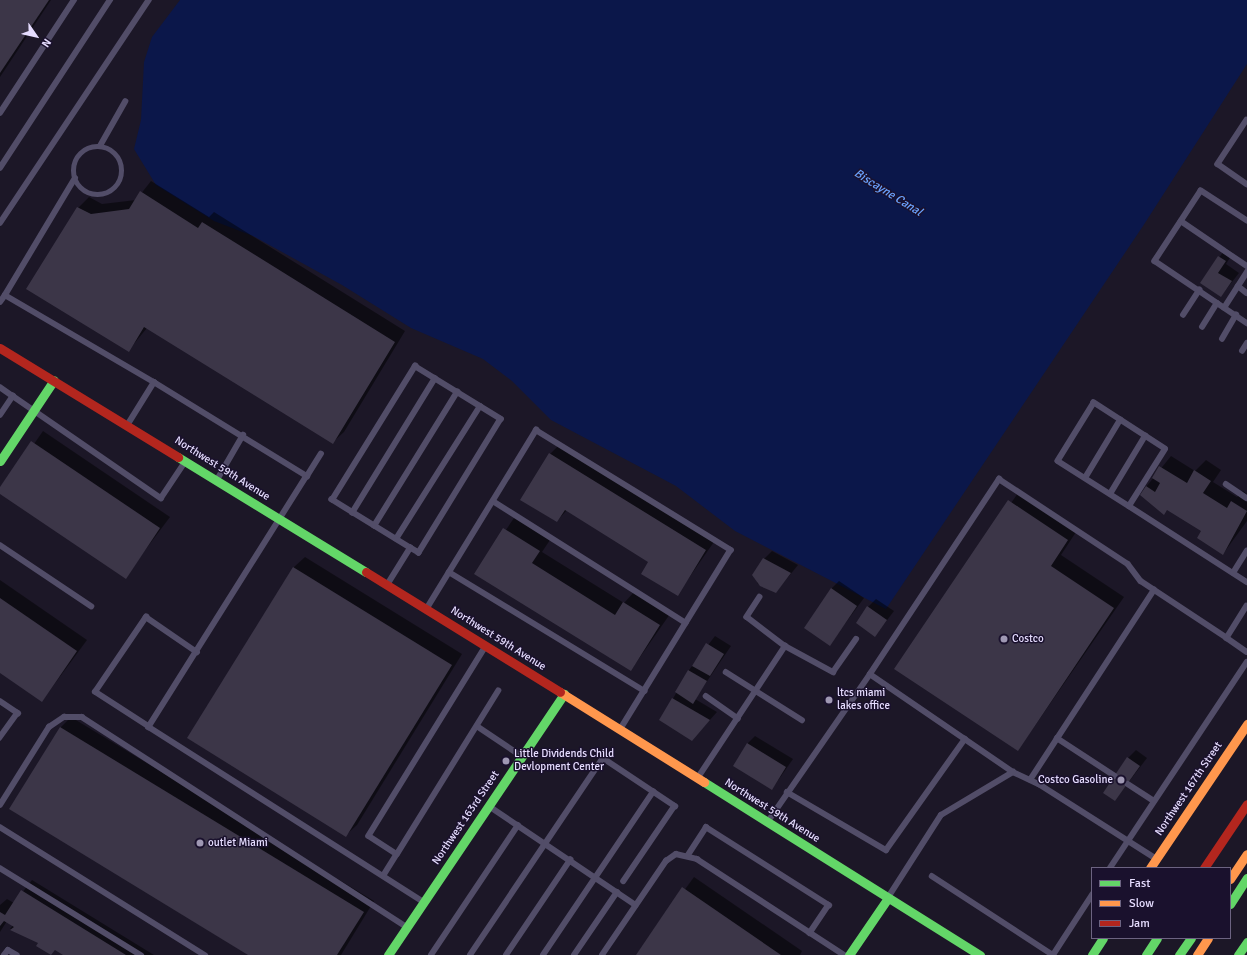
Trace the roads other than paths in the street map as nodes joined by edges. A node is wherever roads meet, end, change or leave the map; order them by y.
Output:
1 (74, 0) edge
2 (110, 0) edge
3 (149, 0) edge
4 (125, 102) dead end
5 (0, 113) edge
6 (1247, 120) edge
7 (100, 146) junction
8 (0, 168) edge
9 (75, 178) junction
10 (1246, 182) edge
11 (1181, 221) junction
12 (1247, 221) edge
13 (0, 223) edge
14 (1247, 266) edge
15 (1247, 272) edge
16 (1238, 286) junction
17 (1199, 290) junction
18 (1247, 292) edge
19 (5, 295) junction
20 (0, 302) edge
21 (1217, 303) junction
22 (1224, 308) junction
23 (1183, 315) dead end
24 (1236, 316) junction
25 (1247, 323) edge
26 (1202, 327) dead end
27 (1222, 339) dead end
28 (1247, 343) edge
29 (0, 348) edge
30 (1242, 351) dead end
31 (435, 378) junction
32 (54, 380) junction
33 (154, 382) junction
34 (0, 387) edge
35 (457, 392) junction
36 (13, 396) junction
37 (480, 406) junction
38 (34, 410) junction
39 (0, 415) edge
40 (1120, 420) junction
41 (127, 425) junction
42 (243, 435) junction
43 (1145, 436) junction
44 (321, 454) dead end
45 (0, 461) edge
46 (186, 461) junction
47 (307, 476) junction
48 (1085, 478) junction
49 (216, 480) junction
50 (1226, 484) dead end
51 (1110, 494) junction
52 (1247, 498) edge
53 (493, 501) junction
54 (1128, 506) junction
55 (352, 513) junction
56 (281, 520) junction
57 (374, 526) junction
58 (396, 539) junction
59 (0, 546) edge
60 (410, 548) junction
61 (1247, 551) edge
62 (449, 572) junction
63 (1232, 573) junction
64 (1247, 582) edge
65 (387, 585) junction
66 (1154, 590) junction
67 (760, 597) dead end
68 (91, 606) dead end
69 (1247, 606) edge
70 (426, 609) junction
71 (686, 623) junction
72 (1227, 638) junction
73 (856, 639) dead end
74 (486, 646) junction
75 (785, 646) junction
76 (197, 652) junction
77 (1247, 652) edge
78 (1247, 662) edge
79 (726, 672) dead end
80 (870, 674) junction
81 (498, 691) dead end
82 (645, 691) junction
83 (755, 691) junction
84 (564, 694) junction
85 (706, 696) dead end
86 (0, 701) edge
87 (738, 718) junction
88 (802, 720) dead end
89 (1247, 724) edge
90 (477, 726) junction
91 (149, 728) junction
92 (621, 730) junction
93 (0, 738) edge
94 (1058, 738) junction
95 (965, 739) junction
96 (522, 756) junction
97 (1013, 772) junction
98 (1115, 776) dead end
99 (698, 778) junction
100 (1030, 780) junction
101 (1128, 784) dead end
102 (653, 792) junction
103 (787, 792) junction
104 (1154, 801) junction
105 (1247, 804) edge
106 (0, 805) edge
107 (489, 806) junction
108 (767, 822) junction
109 (518, 825) junction
110 (0, 827) edge
111 (1128, 841) junction
112 (545, 844) junction
113 (397, 854) junction
114 (1247, 854) edge
115 (688, 855) junction
116 (1156, 859) junction
117 (570, 860) junction
118 (1111, 867) edge
119 (1151, 867) edge
120 (1205, 867) edge
121 (0, 868) edge
122 (383, 876) junction
123 (932, 876) dead end
124 (595, 877) junction
125 (1231, 878) edge
126 (1247, 878) edge
127 (624, 881) dead end
128 (617, 892) junction
129 (1091, 897) edge
130 (888, 898) junction
131 (424, 902) junction
132 (1231, 902) edge
133 (636, 905) junction
134 (407, 927) junction
135 (810, 933) junction
136 (1102, 939) edge
137 (1156, 939) edge
138 (1190, 939) edge
139 (1207, 939) edge
140 (1247, 942) edge
141 (966, 947) junction
142 (851, 954) edge
143 (4, 955) edge
144 (17, 955) edge
145 (141, 955) edge
146 (205, 955) edge
147 (388, 955) edge
148 (431, 955) edge
149 (470, 955) edge
150 (506, 955) edge
151 (543, 955) edge
152 (574, 955) edge
153 (602, 955) edge
154 (961, 955) edge
155 (980, 955) edge
156 (1092, 955) edge
157 (1146, 955) edge
158 (1179, 955) edge
159 (1197, 955) edge
160 (1238, 955) edge

1 - 5 lane
2 - 8 lane
3 - 13 lane
4 - 7 lane
6 - 10 lane
7 - 9 lane
7 - 9 lane
9 - 19 lane
11 - 12 lane
11 - 14 lane
11 - 17 lane
15 - 16 lane
16 - 18 lane
16 - 22 lane
17 - 21 lane
17 - 23 lane
19 - 20 lane
19 - 33 lane
21 - 22 lane
21 - 26 lane
22 - 24 lane
24 - 25 lane
24 - 27 lane
28 - 30 lane
29 - 32 main road, Northwest 59th Avenue
31 - 35 lane
31 - 55 lane
31 - 55 lane
32 - 38 main road
32 - 41 main road, Northwest 59th Avenue
33 - 41 lane
33 - 42 lane
34 - 36 lane
35 - 37 lane
35 - 57 lane
36 - 38 lane
36 - 39 lane
37 - 58 lane
37 - 60 lane
38 - 45 main road
38 - 46 lane
40 - 43 lane
40 - 48 lane
40 - 48 lane
41 - 46 main road, Northwest 59th Avenue
42 - 47 lane
42 - 49 lane
43 - 51 lane
43 - 54 lane
44 - 47 lane
46 - 49 main road, Northwest 59th Avenue
47 - 56 lane
48 - 51 lane
49 - 56 main road, Northwest 59th Avenue
50 - 52 lane
51 - 54 lane
53 - 62 lane
53 - 71 lane
53 - 71 lane
54 - 63 lane
55 - 57 lane
56 - 65 main road, Northwest 59th Avenue
56 - 76 lane
57 - 58 lane
58 - 60 lane
59 - 68 lane
60 - 65 lane
61 - 63 lane
62 - 70 lane
62 - 82 lane
63 - 64 lane
65 - 70 main road, Northwest 59th Avenue
66 - 72 lane
66 - 80 lane
66 - 94 lane
67 - 75 lane
69 - 72 lane
70 - 74 main road, Northwest 59th Avenue
71 - 82 lane
72 - 77 lane
73 - 75 lane
74 - 84 main road, Northwest 59th Avenue
74 - 113 lane
75 - 83 lane
76 - 91 lane
76 - 91 lane
78 - 104 lane
79 - 83 lane
80 - 95 lane
80 - 103 lane
81 - 90 lane
82 - 92 lane
83 - 87 lane
83 - 88 lane
84 - 92 main road, Northwest 59th Avenue
84 - 96 main road, Northwest 163rd Street
85 - 87 lane
86 - 93 lane
87 - 99 lane
89 - 116 main road, Northwest 167th Street
90 - 96 lane
90 - 113 lane
91 - 122 lane
92 - 99 main road, Northwest 59th Avenue
94 - 98 lane
94 - 100 lane
95 - 97 lane
95 - 103 lane
96 - 107 main road, Northwest 163rd Street
97 - 100 lane
97 - 130 lane
99 - 108 main road, Northwest 59th Avenue
100 - 111 lane
101 - 104 lane
102 - 112 lane
102 - 124 lane
102 - 127 lane
103 - 108 lane
104 - 111 lane
105 - 120 main road
106 - 134 lane
107 - 109 lane
107 - 131 main road, Northwest 163rd Street
108 - 130 main road, Northwest 59th Avenue
109 - 112 lane
109 - 148 lane
110 - 146 lane
111 - 116 lane
111 - 118 lane
112 - 117 lane
112 - 149 lane
113 - 122 lane
114 - 125 main road
115 - 133 lane
115 - 135 lane
115 - 135 lane
116 - 119 main road, Northwest 167th Street
117 - 124 lane
117 - 150 lane
121 - 145 lane
122 - 131 lane
123 - 129 lane
124 - 128 lane
124 - 151 lane
126 - 132 main road
128 - 133 lane
128 - 152 lane
130 - 141 main road, Northwest 59th Avenue
130 - 142 main road
131 - 134 main road, Northwest 163rd Street
133 - 153 lane
134 - 147 main road, Northwest 163rd Street
135 - 142 lane
136 - 156 main road
137 - 157 main road
138 - 158 main road
139 - 159 main road
140 - 160 main road
141 - 154 lane
141 - 155 main road, Northwest 59th Avenue
143 - 144 lane

